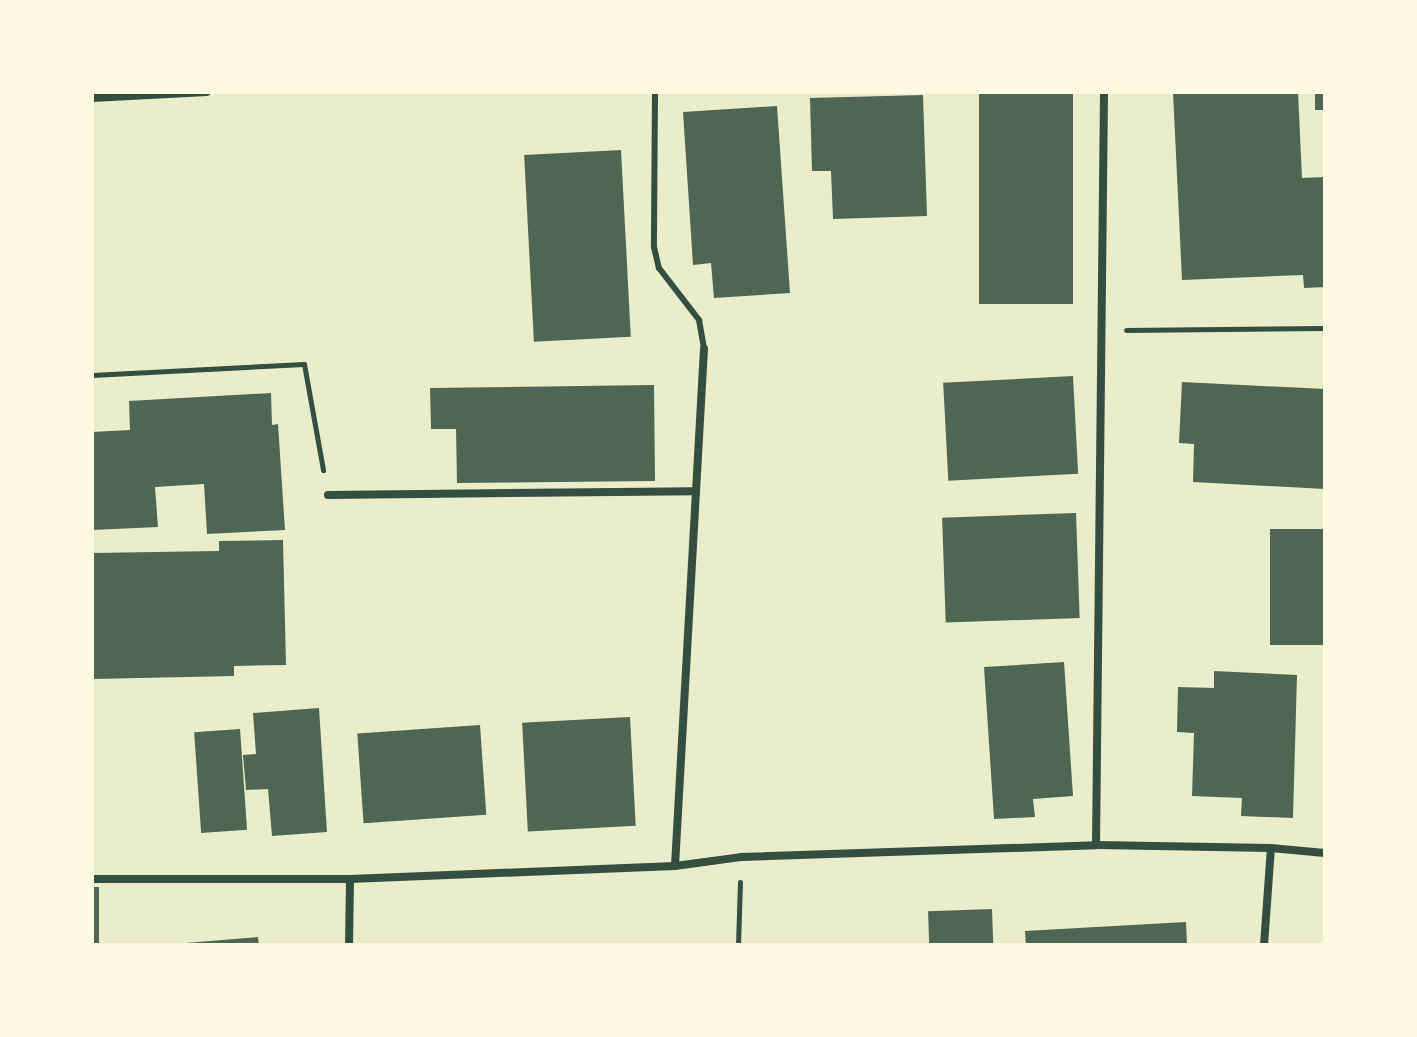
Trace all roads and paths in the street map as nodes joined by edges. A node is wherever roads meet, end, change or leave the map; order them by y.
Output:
1 (207, 92) edge
2 (655, 92) edge
3 (1104, 92) edge
4 (92, 98) edge
5 (1325, 328) edge
6 (1101, 330) junction
7 (704, 349) joint
8 (92, 375) edge
9 (696, 491) junction
10 (328, 495) joint
11 (1096, 845) junction
12 (1271, 848) junction
13 (1325, 853) edge
14 (742, 857) junction
15 (675, 866) junction
16 (92, 879) edge
17 (350, 879) junction
18 (349, 945) edge
19 (738, 945) edge
20 (1264, 945) edge

1 - 4 street
2 - 7 lane
3 - 6 street
5 - 6 path
6 - 11 street
7 - 9 street
8 - 10 path
9 - 10 street
9 - 15 street
11 - 12 street
11 - 14 street
12 - 13 street
12 - 20 street
14 - 15 street
14 - 19 path
15 - 17 street
16 - 17 street
17 - 18 street

